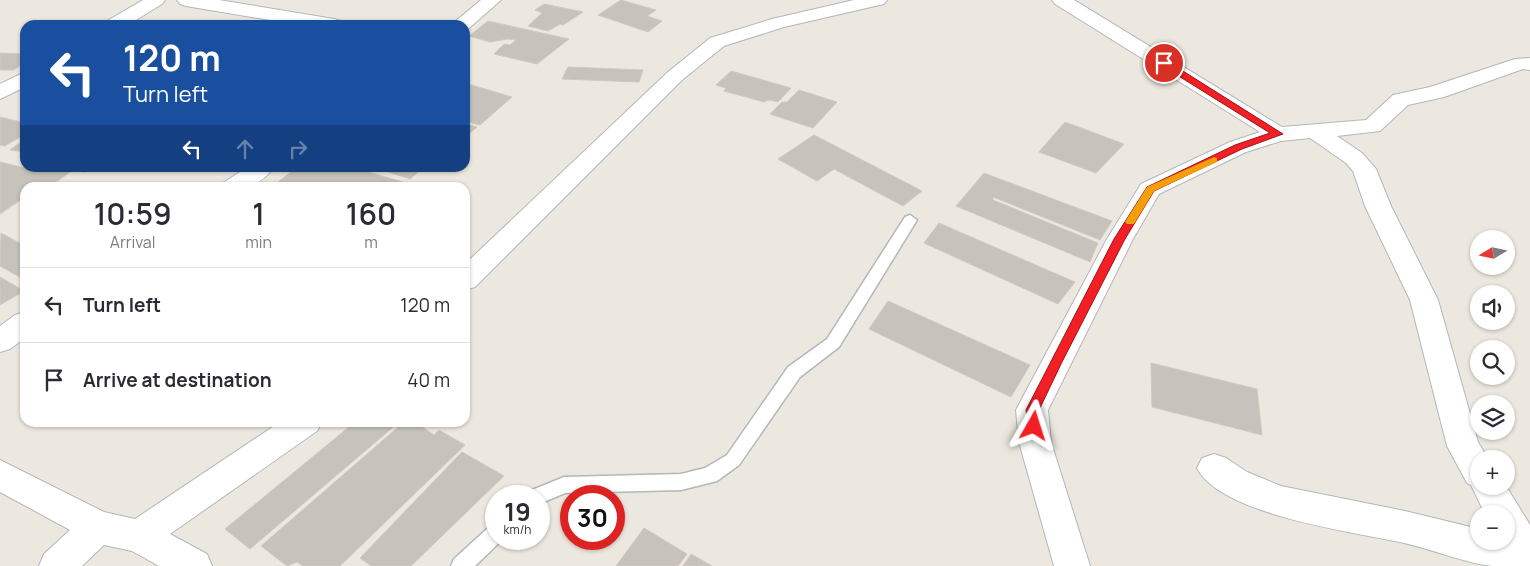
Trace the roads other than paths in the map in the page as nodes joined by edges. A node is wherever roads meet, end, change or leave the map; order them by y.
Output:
1 (156, 0) edge
2 (186, 0) edge
3 (492, 0) edge
4 (878, 0) edge
5 (1061, 0) edge
6 (122, 20) edge
7 (304, 20) edge
8 (467, 20) edge
9 (1530, 64) edge
10 (20, 81) edge
11 (0, 93) edge
12 (1314, 132) junction
13 (1278, 134) junction
14 (255, 172) edge
15 (241, 182) edge
16 (910, 220) dead end
17 (470, 275) edge
18 (20, 327) edge
19 (0, 341) edge
20 (299, 427) edge
21 (1470, 458) edge
22 (1214, 468) dead end
23 (0, 475) edge
24 (550, 491) edge
25 (98, 527) junction
26 (1515, 533) edge
27 (139, 536) junction
28 (485, 543) edge
29 (1530, 558) edge
30 (57, 566) edge
31 (194, 566) edge
32 (461, 566) edge
33 (1072, 566) edge

1 - 6 street
2 - 7 street
3 - 8 street
4 - 17 street
5 - 13 street
9 - 12 street
10 - 11 street
12 - 13 street
12 - 21 street
13 - 33 street
14 - 15 street
16 - 24 lane
18 - 19 street
20 - 27 street
22 - 29 street
23 - 25 street
25 - 27 street
25 - 30 street
26 - 29 street
27 - 31 street
28 - 32 lane

